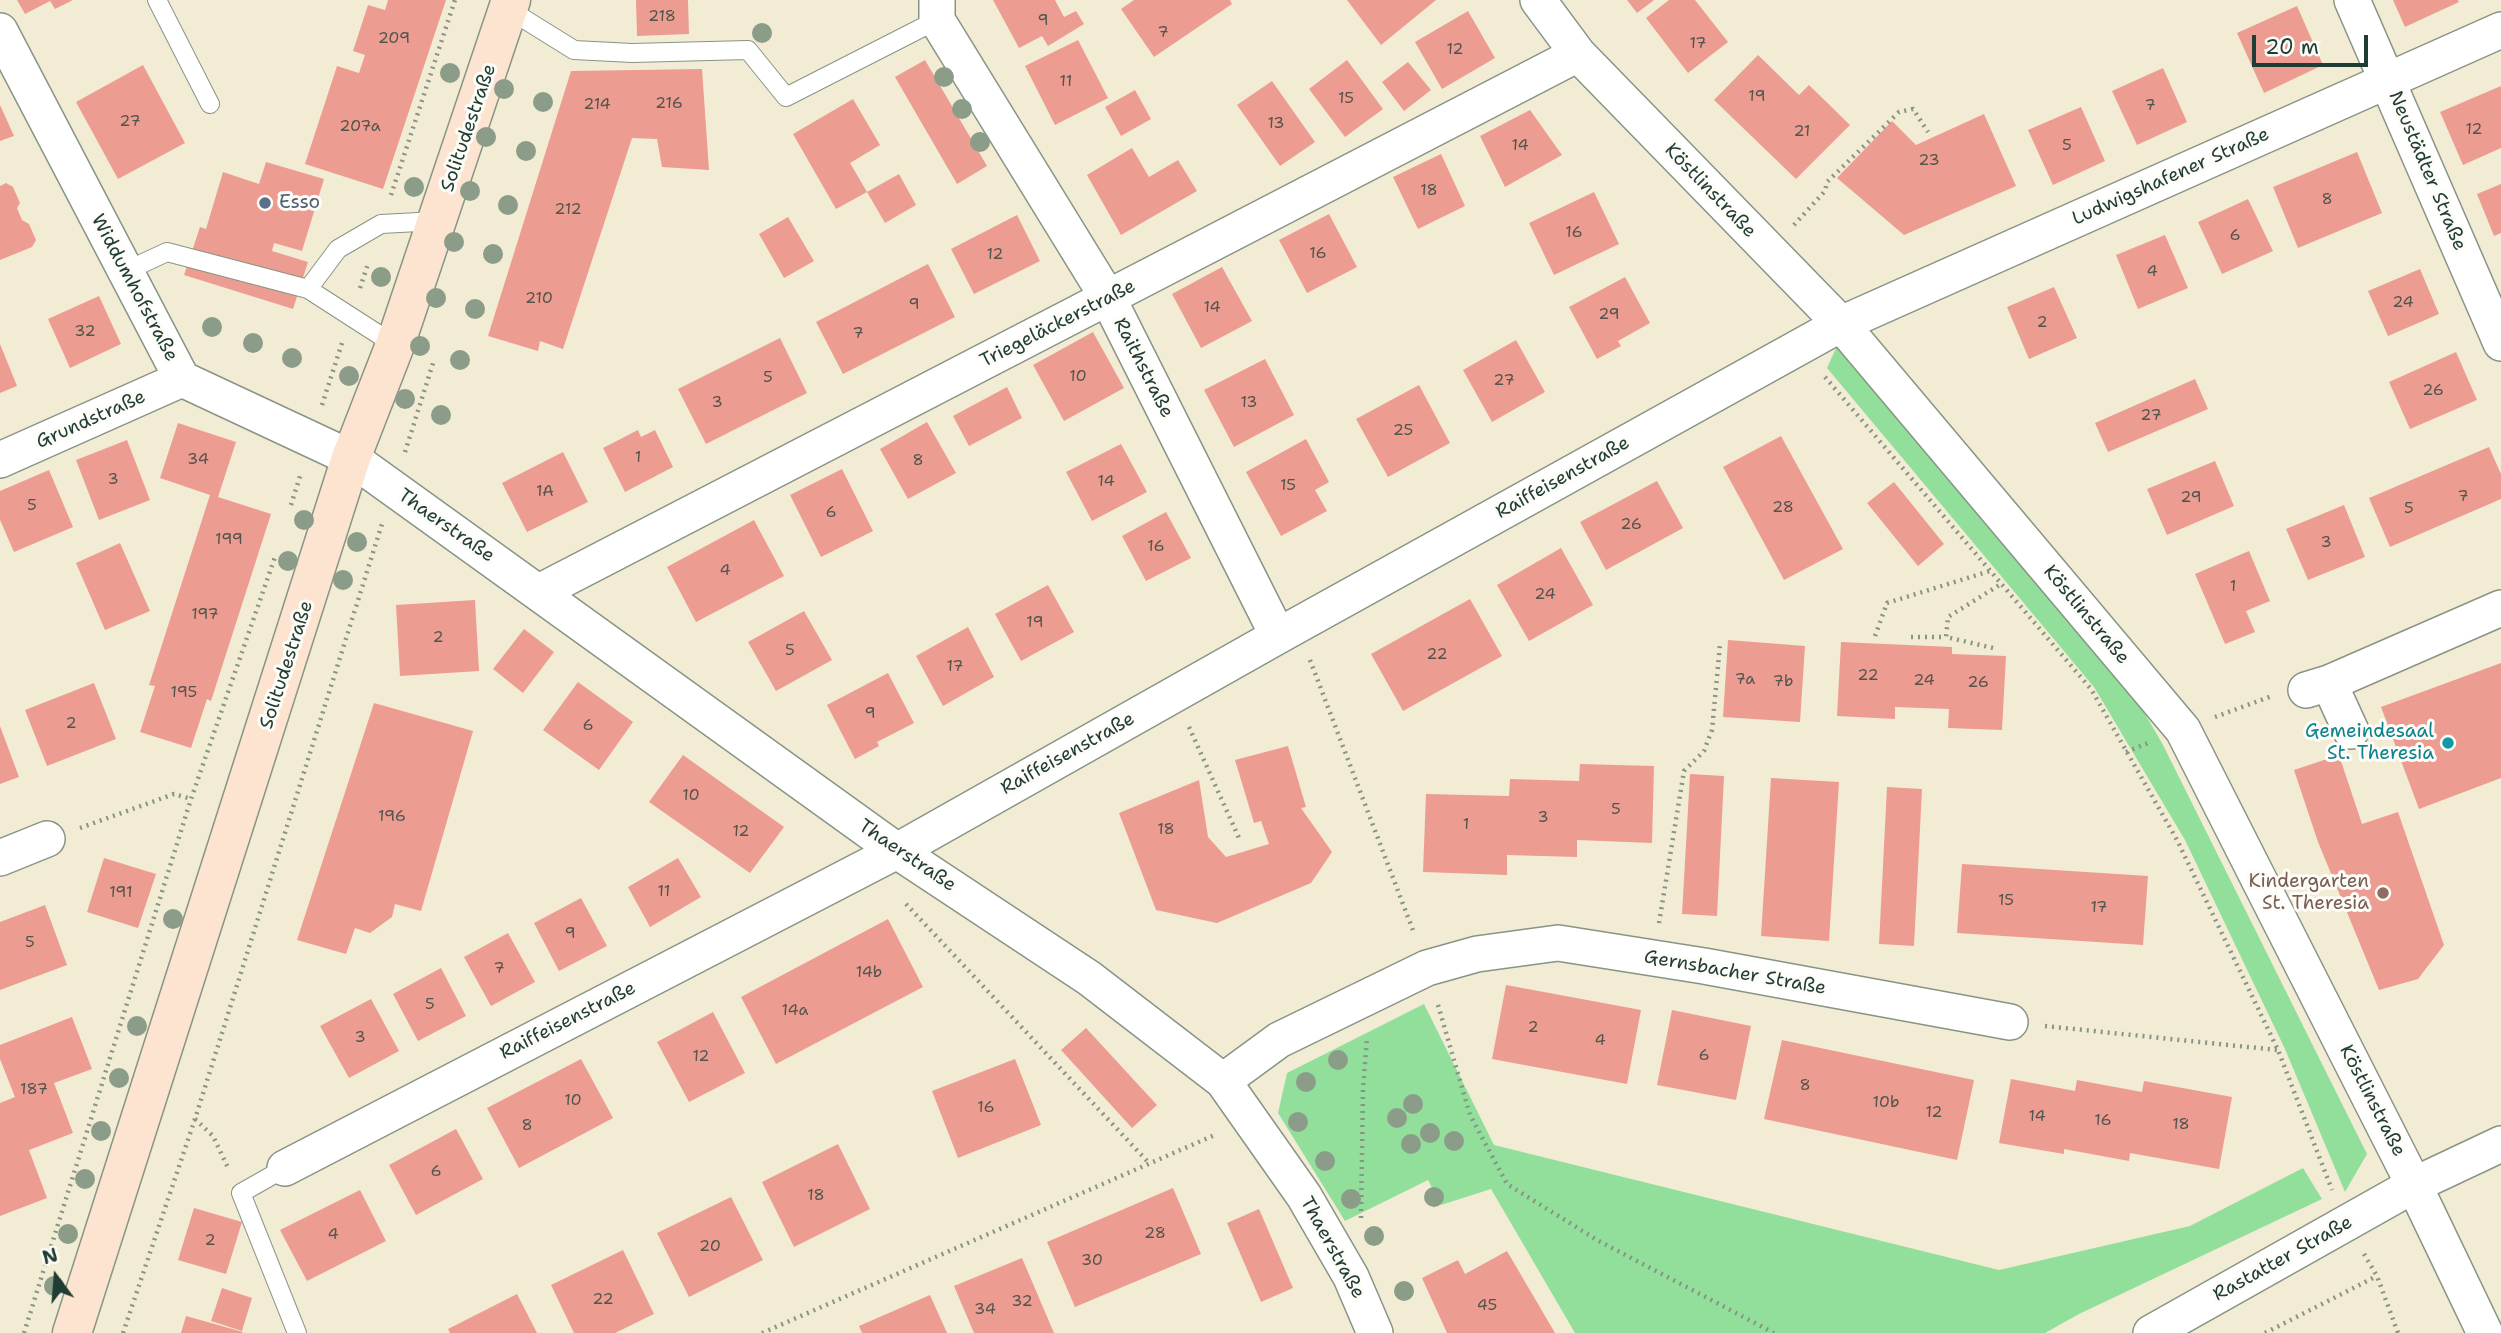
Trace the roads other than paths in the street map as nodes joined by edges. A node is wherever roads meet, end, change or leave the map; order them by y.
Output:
1 (157, 0) edge
2 (1538, 0) edge
3 (2352, 0) edge
4 (510, 5) edge
5 (937, 10) edge
6 (2501, 30) edge
7 (0, 31) edge
8 (1578, 54) junction
9 (2388, 80) junction
10 (210, 104) dead end
11 (438, 221) junction
12 (126, 271) junction
13 (308, 289) junction
14 (1108, 298) junction
15 (1841, 324) junction
16 (2501, 343) edge
17 (395, 345) junction
18 (182, 379) junction
19 (351, 458) junction
20 (0, 460) edge
21 (539, 592) junction
22 (2501, 608) edge
23 (1287, 631) junction
24 (2351, 731) dead end
25 (47, 839) road end
26 (0, 858) edge
27 (883, 858) junction
28 (2010, 1022) road end
29 (1223, 1081) junction
30 (2501, 1144) edge
31 (285, 1168) joint
32 (2414, 1185) junction
33 (72, 1333) edge
34 (297, 1333) edge
35 (1376, 1333) edge
36 (2151, 1333) edge
37 (2485, 1333) edge

1 - 10 lane
2 - 8 street, Köstlinstraße
3 - 9 street, Neustädter Straße
4 - 5 lane
4 - 11 main road, Solitudestraße
5 - 14 street, Raithstraße
6 - 9 street, Ludwigshafener Straße
7 - 12 street, Widdumhofstraße
8 - 14 street, Triegeläckerstraße
8 - 15 street, Köstlinstraße
9 - 15 street, Ludwigshafener Straße
9 - 16 street, Neustädter Straße
11 - 13 lane
11 - 17 main road, Solitudestraße
12 - 13 lane
12 - 18 street, Widdumhofstraße
13 - 17 lane
14 - 21 street, Triegeläckerstraße
14 - 23 street, Raithstraße
15 - 23 street, Raiffeisenstraße
15 - 32 street, Köstlinstraße
17 - 19 main road, Solitudestraße
18 - 19 street, Widdumhofstraße
18 - 20 street, Grundstraße
19 - 21 street, Thaerstraße
19 - 33 main road, Solitudestraße
21 - 27 street, Thaerstraße
22 - 24 street
23 - 27 street, Raiffeisenstraße
25 - 26 street
27 - 29 street, Thaerstraße
27 - 31 street, Raiffeisenstraße
28 - 29 street, Gernsbacher Straße
29 - 35 street, Thaerstraße
30 - 32 street, Rastatter Straße
31 - 34 lane
32 - 36 street, Rastatter Straße
32 - 37 street, Köstlinstraße

